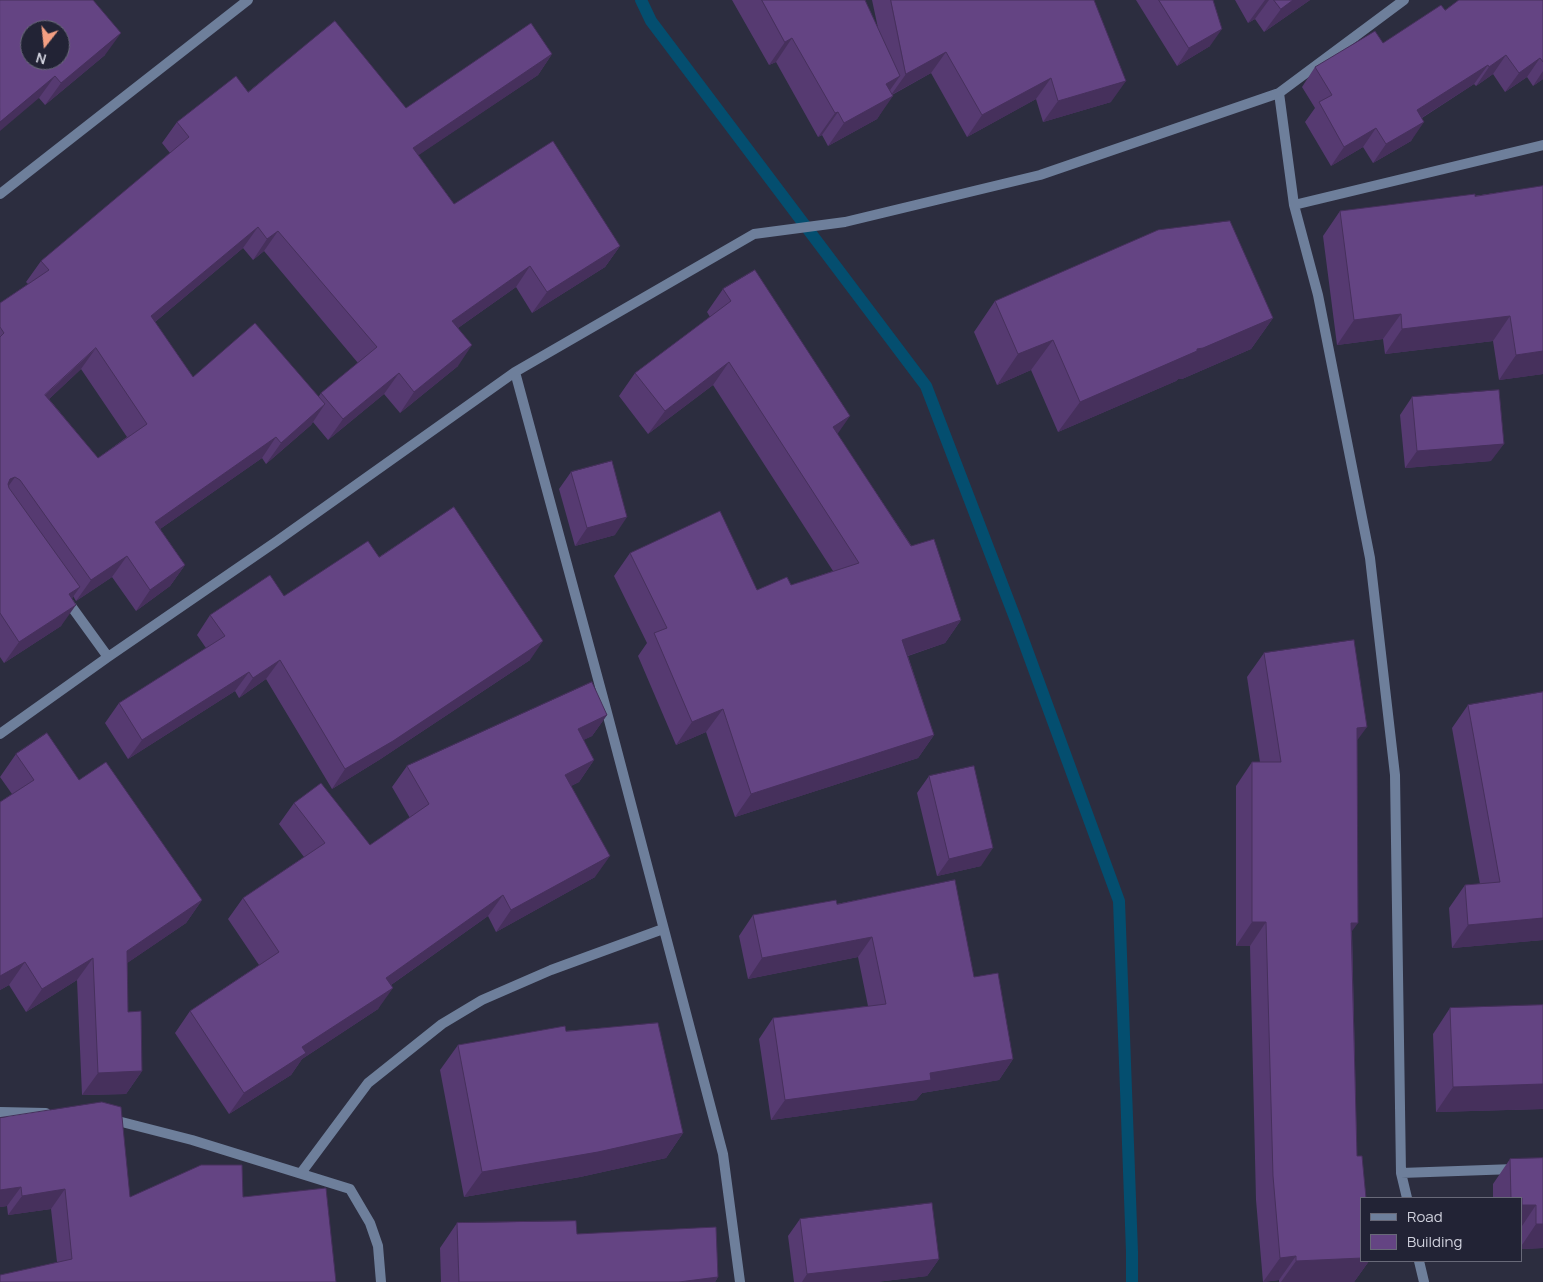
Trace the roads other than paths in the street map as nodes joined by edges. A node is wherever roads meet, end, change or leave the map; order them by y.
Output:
1 (248, 0) edge
2 (1404, 0) edge
3 (1279, 93) junction
4 (1543, 145) edge
5 (0, 194) edge
6 (1294, 205) junction
7 (515, 372) junction
8 (62, 593) edge
9 (108, 657) junction
10 (0, 734) edge
11 (663, 929) junction
12 (0, 1112) edge
13 (59, 1113) edge
14 (98, 1116) edge
15 (1543, 1168) edge
16 (301, 1173) junction
17 (1401, 1173) junction
18 (1407, 1197) edge
19 (1420, 1262) edge
20 (381, 1282) edge
21 (740, 1282) edge
22 (1424, 1282) edge

1 - 5 street
2 - 3 street
3 - 6 street
3 - 7 street
4 - 6 street
6 - 17 street
7 - 9 street
7 - 11 street
8 - 9 street
9 - 10 street
11 - 16 street
11 - 21 street
12 - 13 street
14 - 16 street
15 - 17 street
16 - 20 street
17 - 18 street
19 - 22 street

